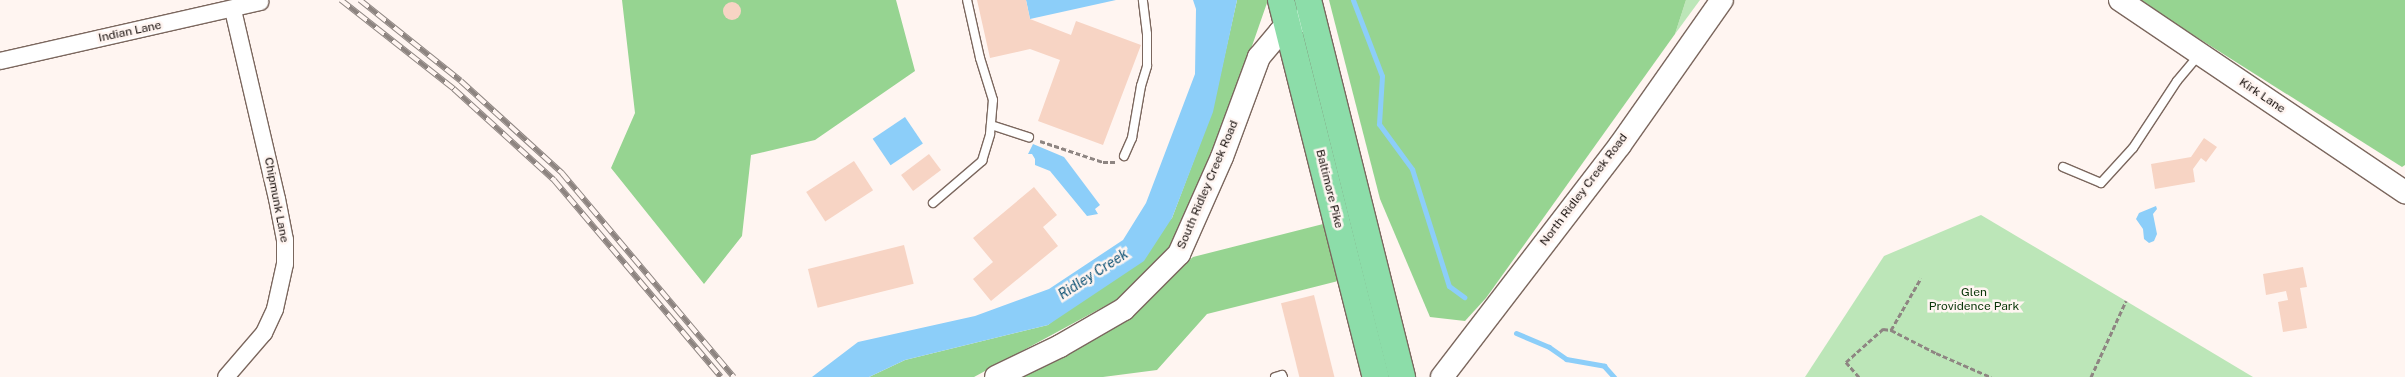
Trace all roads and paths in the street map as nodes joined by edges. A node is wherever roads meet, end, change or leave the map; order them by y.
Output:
1 (967, 0) edge
2 (1143, 0) edge
3 (1281, 0) edge
4 (1722, 0) edge
5 (2120, 0) edge
6 (260, 2) dead end
7 (1310, 8) edge
8 (233, 10) junction
9 (1288, 26) junction
10 (2200, 54) junction
11 (0, 61) edge
12 (991, 125) junction
13 (1029, 137) joint
14 (1124, 156) joint
15 (2063, 167) dead end
16 (2405, 192) edge
17 (933, 203) dead end
18 (1920, 278) dead end
19 (2126, 301) dead end
20 (1891, 330) junction
21 (226, 377) edge
22 (996, 377) edge
23 (1274, 377) edge
24 (1283, 377) edge
25 (1376, 377) edge
26 (1402, 377) edge
27 (1442, 377) edge
28 (1858, 377) edge
29 (1991, 377) edge
30 (2092, 377) edge

1 - 12 lane
2 - 14 lane
3 - 9 main road, Baltimore Pike
4 - 27 street, North Ridley Creek Road
5 - 10 street, Kirk Lane
6 - 8 street, Indian Lane
7 - 9 street, South Ridley Creek Road
7 - 26 main road, Baltimore Pike
8 - 11 street, Indian Lane
8 - 21 street, Chipmunk Lane
9 - 22 street, South Ridley Creek Road
9 - 25 main road, Baltimore Pike
10 - 15 lane
10 - 16 street, Kirk Lane
12 - 13 lane
12 - 17 lane
13 - 14 path
18 - 20 path
19 - 30 path
20 - 28 path
20 - 29 path
23 - 24 lane

